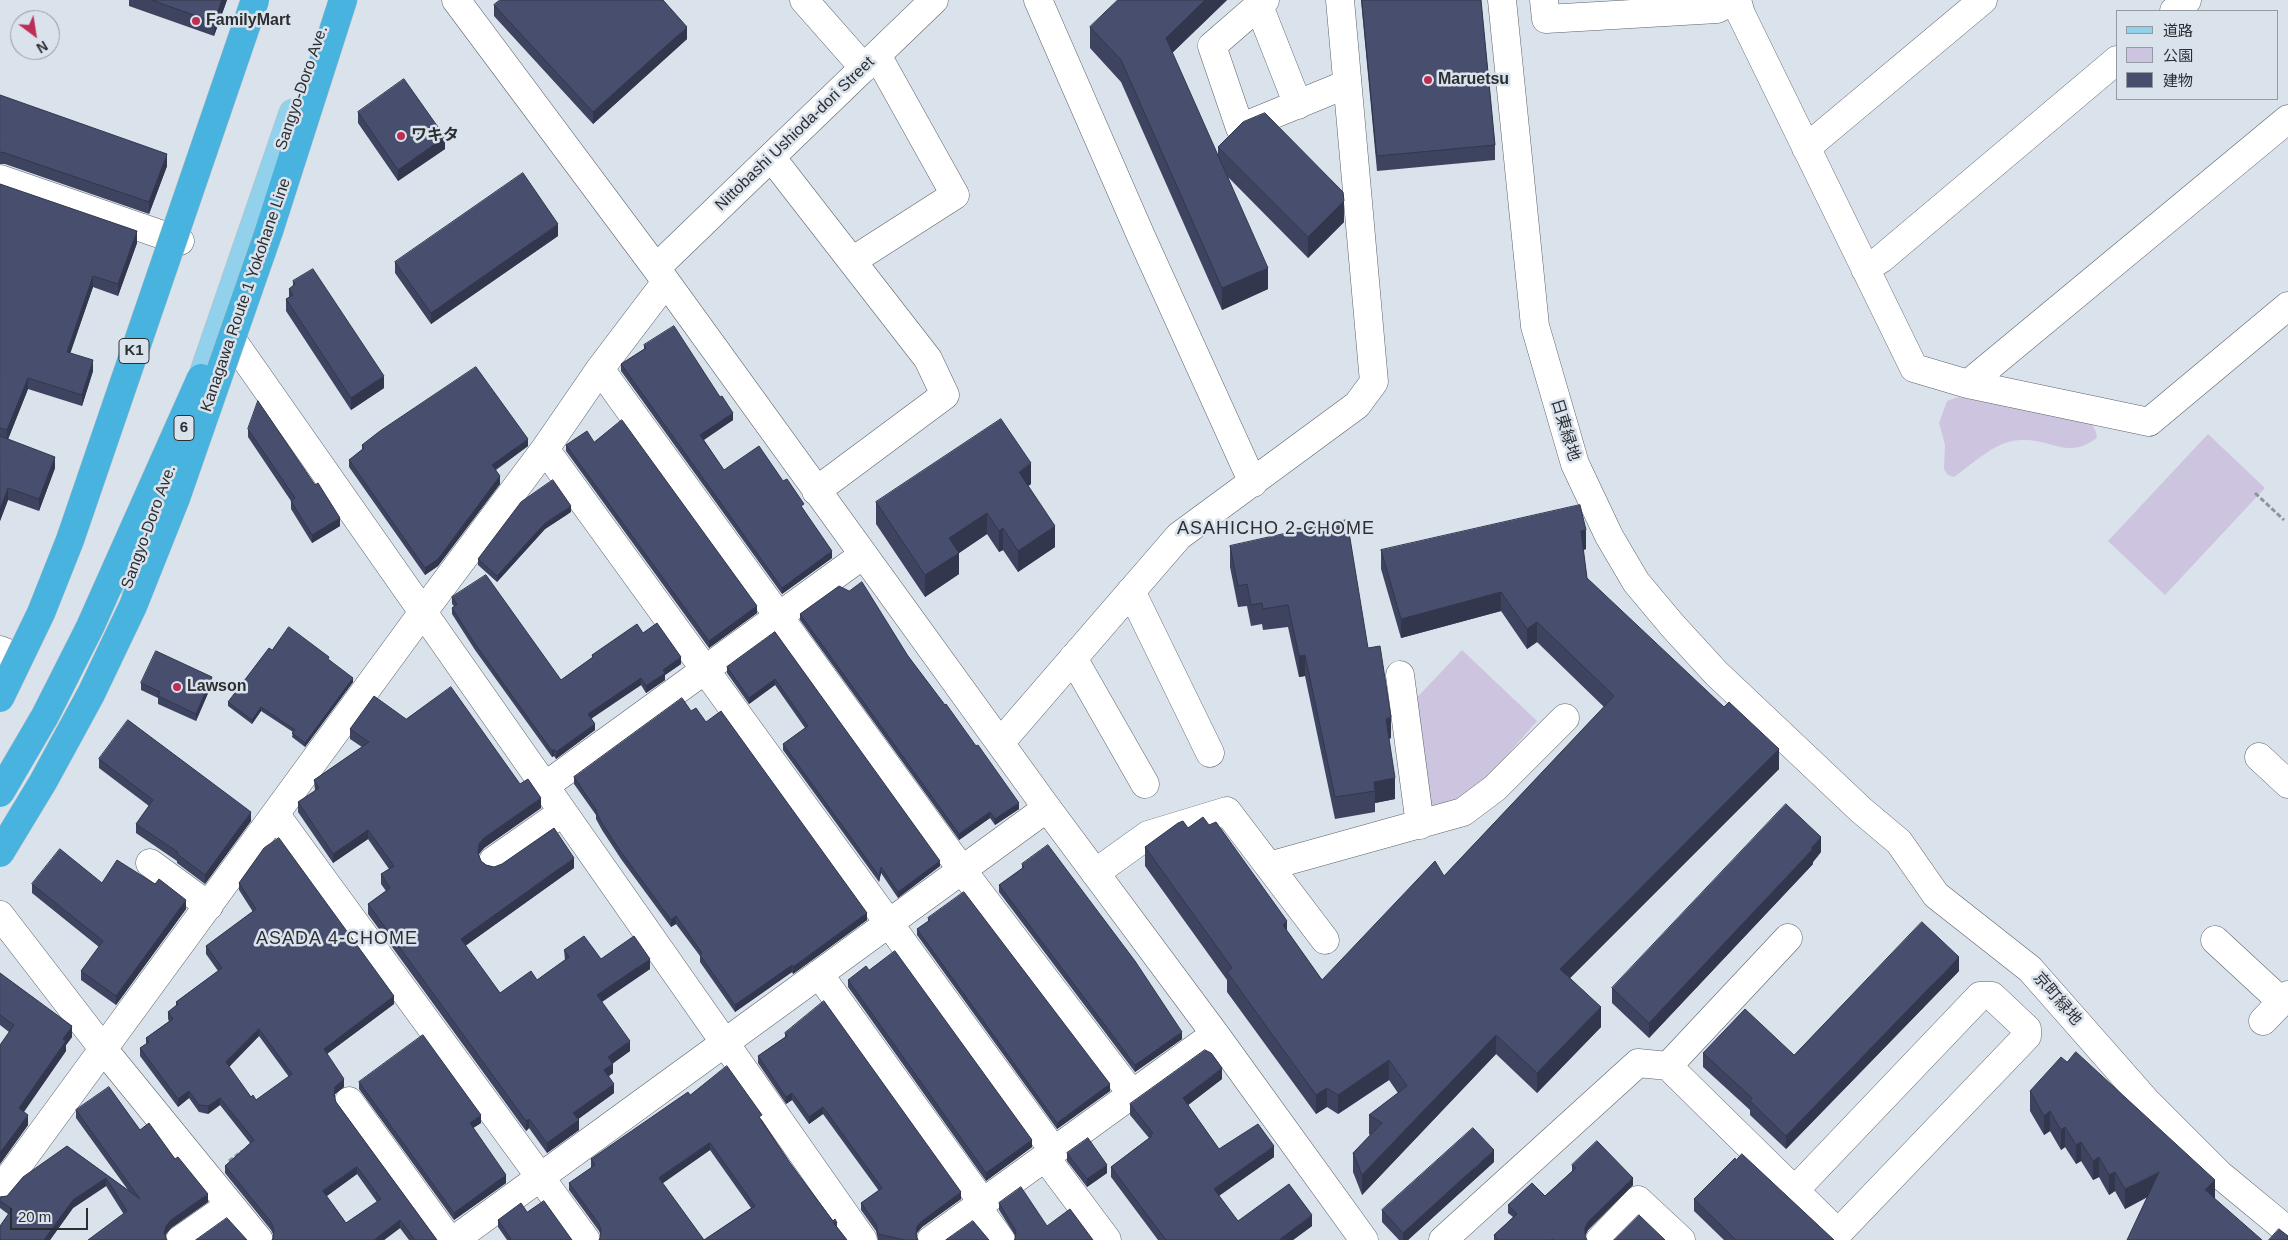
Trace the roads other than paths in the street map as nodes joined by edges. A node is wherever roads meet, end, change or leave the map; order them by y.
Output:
1 (255, 0) edge
2 (266, 0) edge
3 (331, 0) edge
4 (343, 0) edge
5 (456, 0) edge
6 (804, 0) edge
7 (934, 0) edge
8 (1038, 0) edge
9 (1340, 0) edge
10 (1502, 0) edge
11 (1544, 0) edge
12 (1982, 0) edge
13 (2187, 0) edge
14 (1262, 3) edge
15 (1743, 3) edge
16 (2175, 10) edge
17 (871, 61) junction
18 (2116, 61) edge
19 (1347, 84) junction
20 (1298, 105) junction
21 (2288, 119) edge
22 (1806, 148) junction
23 (771, 157) junction
24 (0, 178) edge
25 (269, 231) junction
26 (180, 241) junction
27 (852, 261) junction
28 (1865, 269) junction
29 (661, 275) junction
30 (2288, 306) edge
31 (221, 324) junction
32 (600, 369) junction
33 (1968, 384) junction
34 (545, 449) junction
35 (1253, 483) junction
36 (816, 491) junction
37 (863, 556) junction
38 (1131, 591) junction
39 (423, 612) junction
40 (41, 613) junction
41 (778, 617) junction
42 (6, 652) edge
43 (1073, 658) junction
44 (705, 670) junction
45 (1400, 675) dead end
46 (0, 681) edge
47 (0, 698) edge
48 (0, 710) edge
49 (1565, 718) dead end
50 (1000, 743) junction
51 (1210, 753) dead end
52 (2259, 758) dead end
53 (1822, 773) joint
54 (1145, 784) dead end
55 (2288, 784) edge
56 (545, 786) junction
57 (0, 793) edge
58 (1047, 808) junction
59 (563, 812) junction
60 (276, 815) junction
61 (1420, 825) junction
62 (0, 840) edge
63 (0, 853) edge
64 (493, 861) dead end
65 (150, 863) dead end
66 (1269, 866) junction
67 (962, 870) junction
68 (1095, 873) junction
69 (209, 906) junction
70 (0, 914) edge
71 (889, 923) junction
72 (1788, 938) dead end
73 (1325, 940) dead end
74 (2215, 940) dead end
75 (819, 974) junction
76 (2285, 998) edge
77 (2263, 1021) dead end
78 (1215, 1034) junction
79 (725, 1042) junction
80 (104, 1050) junction
81 (1668, 1066) junction
82 (1132, 1094) junction
83 (349, 1100) dead end
84 (1050, 1154) junction
85 (540, 1177) junction
86 (0, 1190) edge
87 (1795, 1190) junction
88 (230, 1204) junction
89 (980, 1205) junction
90 (2288, 1230) edge
91 (1358, 1238) edge
92 (180, 1240) edge
93 (259, 1240) edge
94 (453, 1240) edge
95 (586, 1240) edge
96 (863, 1240) edge
97 (931, 1240) edge
98 (1001, 1240) edge
99 (1107, 1240) edge
100 (1442, 1240) edge
101 (1600, 1240) edge
102 (1681, 1240) edge

1 - 40 highway, K1, bridge
2 - 26 main road
3 - 31 main road, Sangyo-Doro Ave. / 6
4 - 25 highway, Kanagawa Route 1 Yokohane Line
5 - 29 street
6 - 17 street
7 - 17 street, Nittobashi Ushioda-dori Street
8 - 35 street
9 - 19 street
10 - 53 street, 日東緑地
11 - 15 street
12 - 22 street
13 - 16 street
14 - 20 street
14 - 20 street
15 - 22 street
17 - 23 street, Nittobashi Ushioda-dori Street
17 - 27 street
18 - 28 street
19 - 20 street
19 - 35 street
21 - 33 street
22 - 28 street
23 - 27 street
23 - 29 street, Nittobashi Ushioda-dori Street
24 - 26 street
25 - 57 highway, bridge
25 - 63 highway, Kanagawa Route 1 Yokohane Line, bridge
26 - 42 main road
27 - 36 street
28 - 33 street
29 - 32 street, Nittobashi Ushioda-dori Street
29 - 36 street
30 - 33 street
31 - 39 street
31 - 62 main road, Sangyo-Doro Ave. / 6
32 - 34 street, Nittobashi Ushioda-dori Street
32 - 41 street
34 - 39 street, Nittobashi Ushioda-dori Street
34 - 44 street
35 - 38 street
36 - 37 street
37 - 41 street
37 - 50 street
38 - 43 street
38 - 51 street
39 - 56 street
39 - 60 street, Nittobashi Ushioda-dori Street
40 - 47 highway, K1, bridge
40 - 48 highway, bridge
41 - 44 street
41 - 67 street
42 - 46 main road
43 - 50 street
43 - 54 street
44 - 56 street
44 - 71 street
45 - 61 street
49 - 61 street
50 - 58 street
52 - 55 street
53 - 90 street, 京町緑地
56 - 59 street
58 - 67 street
58 - 68 street
59 - 64 street
59 - 79 street
60 - 69 street, Nittobashi Ushioda-dori Street
60 - 85 street
61 - 66 street
65 - 69 street
66 - 68 street
66 - 73 street
67 - 71 street
67 - 82 street
68 - 78 street
69 - 80 street, Nittobashi Ushioda-dori Street
70 - 80 street
71 - 75 street
71 - 84 street
72 - 81 street
74 - 76 street
75 - 79 street
75 - 89 street
76 - 77 street
78 - 82 street
78 - 91 street
79 - 85 street
79 - 96 street
80 - 86 street, Nittobashi Ushioda-dori Street
80 - 88 street
81 - 87 street
81 - 100 street
82 - 84 street
83 - 94 street
84 - 89 street
84 - 99 street
85 - 94 street
85 - 95 street
87 - 87 street
88 - 92 street
88 - 93 street
89 - 97 street
89 - 98 street
101 - 102 street

